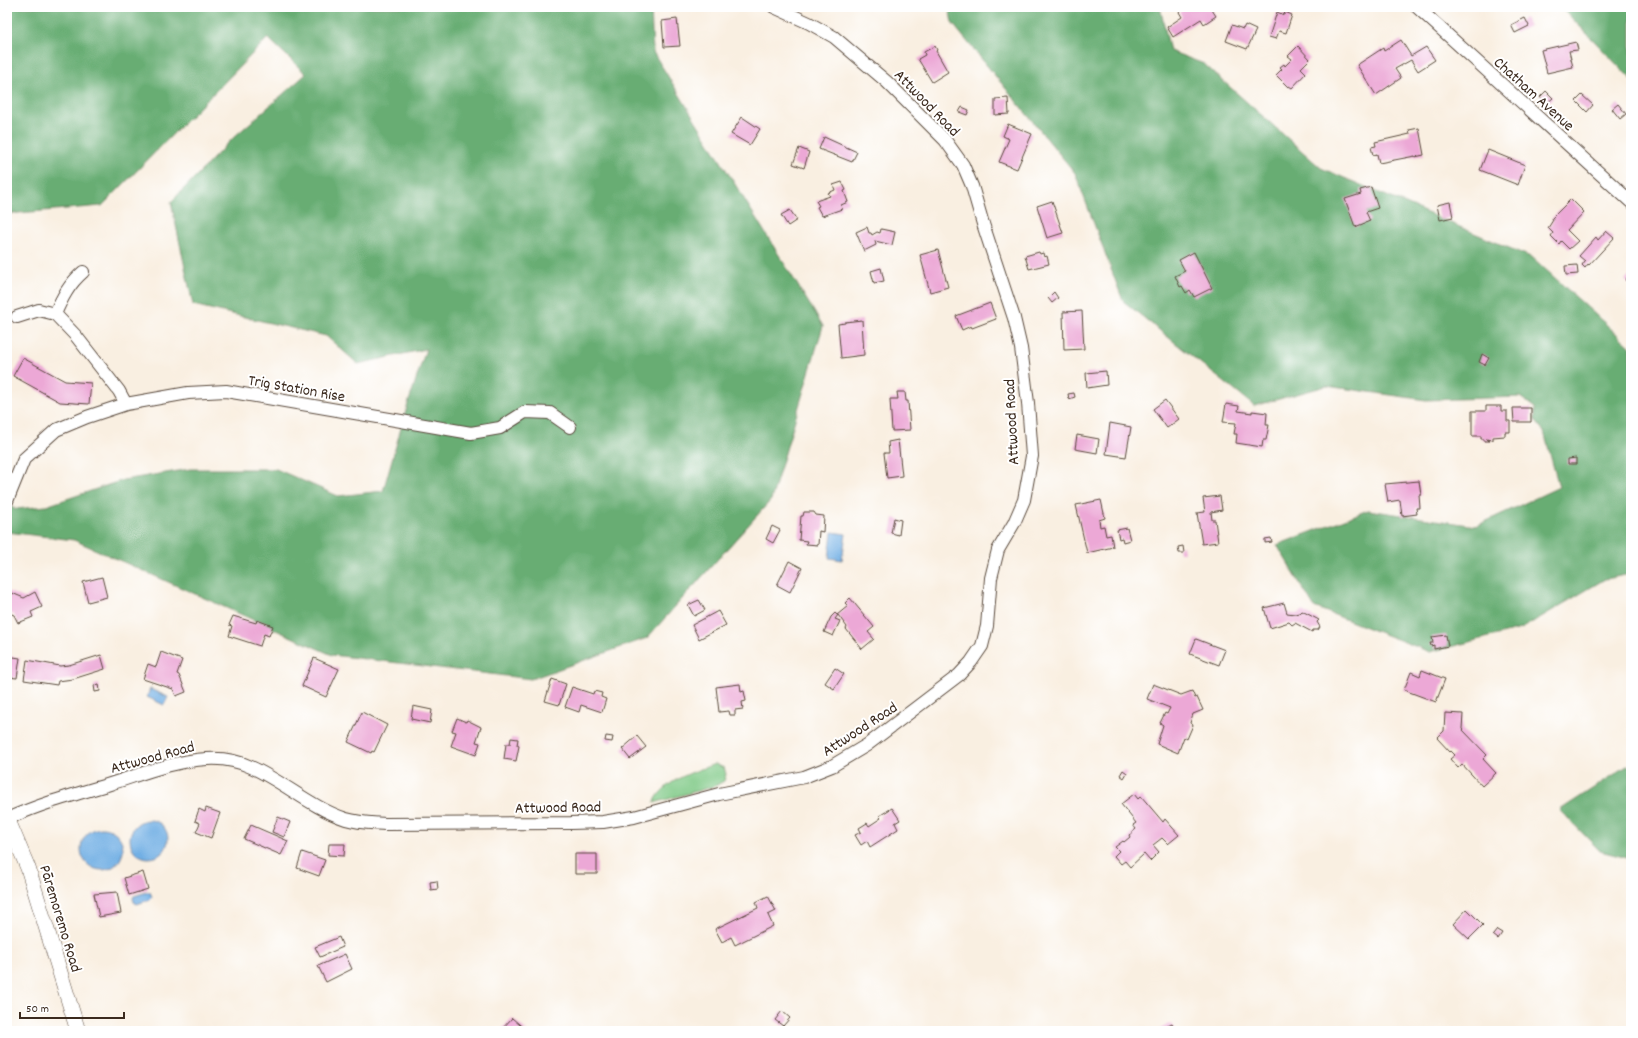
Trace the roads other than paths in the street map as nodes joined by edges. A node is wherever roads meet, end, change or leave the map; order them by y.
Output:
1 (774, 7) edge
2 (1417, 7) edge
3 (1631, 202) edge
4 (83, 272) dead end
5 (55, 314) junction
6 (17, 317) dead end
7 (126, 404) junction
8 (570, 427) dead end
9 (7, 501) edge
10 (7, 818) edge
11 (78, 1031) edge

1 - 10 street, Attwood Road
2 - 3 street, Chatham Avenue
4 - 5 street
5 - 6 street
5 - 7 street
7 - 8 street, Trig Station Rise
7 - 9 street, Trig Station Rise
10 - 11 street, Pāremoremo Road

